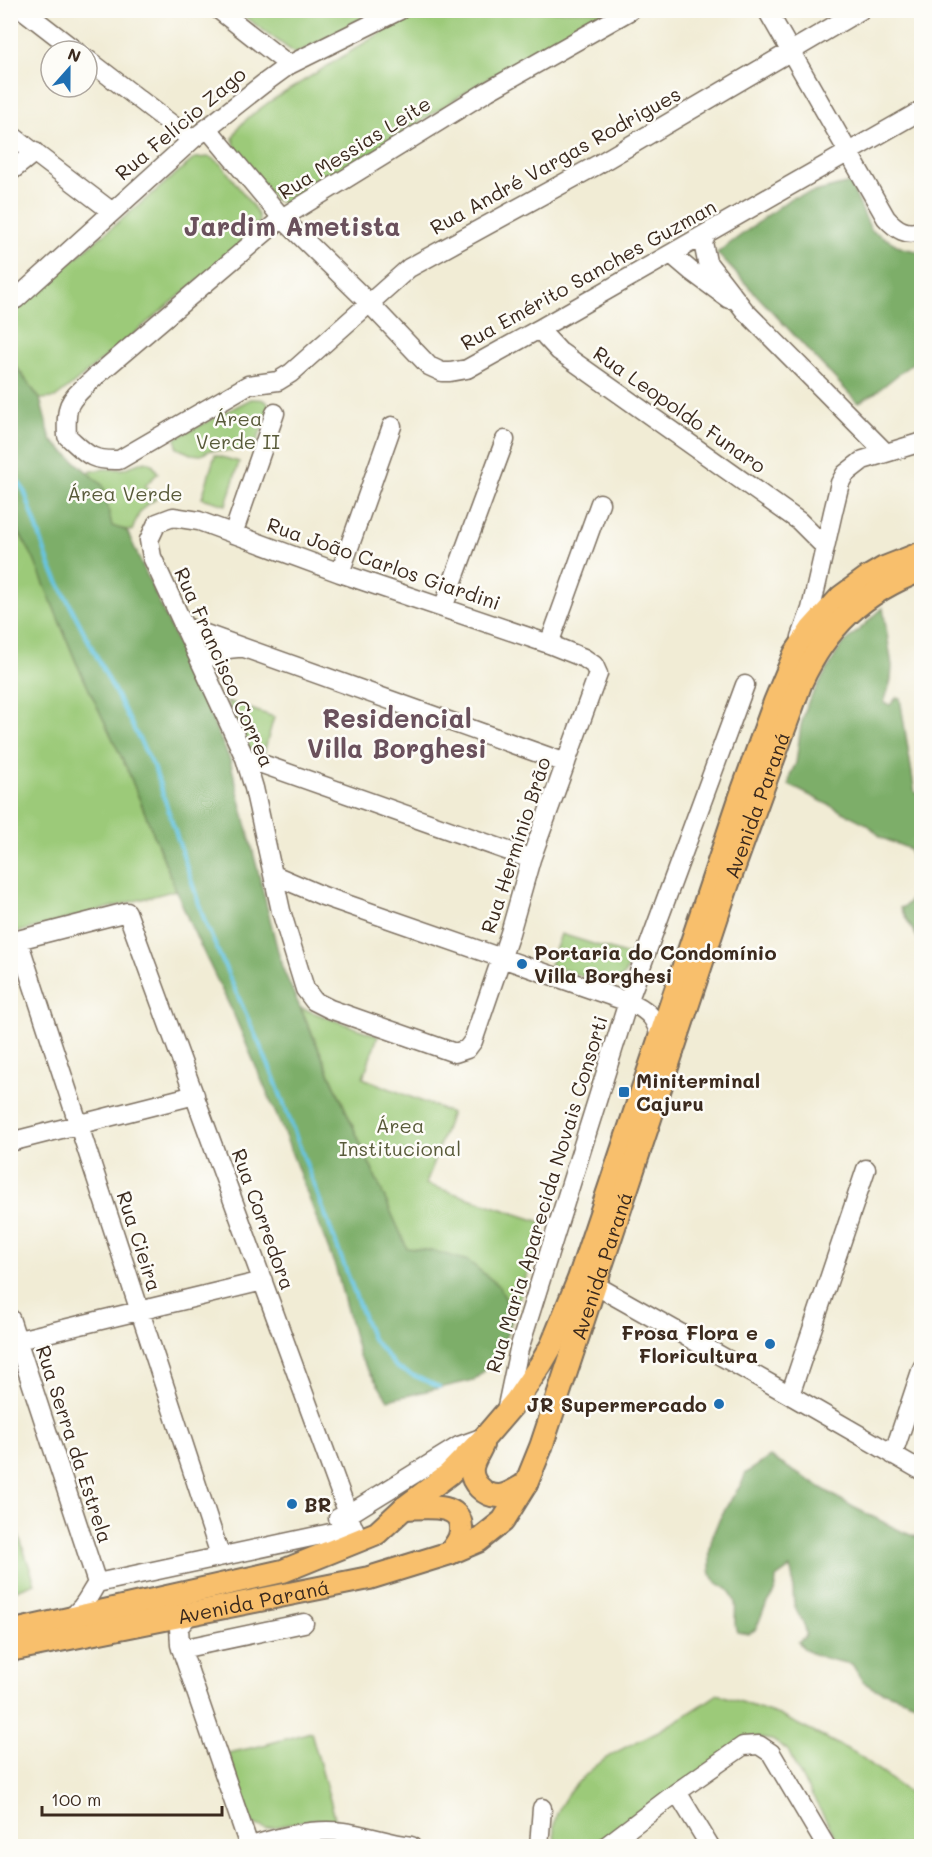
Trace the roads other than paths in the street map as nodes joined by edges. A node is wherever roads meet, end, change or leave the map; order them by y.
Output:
1 (23, 10) edge
2 (219, 10) edge
3 (400, 10) edge
4 (631, 10) edge
5 (767, 10) edge
6 (861, 10) edge
7 (60, 39) edge
8 (790, 51) junction
9 (289, 65) junction
10 (99, 68) edge
11 (921, 110) edge
12 (208, 129) junction
13 (10, 134) edge
14 (192, 140) junction
15 (35, 152) junction
16 (849, 152) junction
17 (10, 172) edge
18 (111, 211) junction
19 (282, 218) junction
20 (921, 230) edge
21 (707, 234) junction
22 (671, 254) junction
23 (10, 302) edge
24 (370, 304) junction
25 (745, 311) junction
26 (541, 328) junction
27 (70, 402) joint
28 (275, 413) dead end
29 (392, 426) dead end
30 (505, 440) dead end
31 (921, 442) edge
32 (885, 452) junction
33 (600, 503) dead end
34 (833, 512) junction
35 (798, 521) junction
36 (157, 524) joint
37 (233, 534) junction
38 (825, 547) junction
39 (921, 553) edge
40 (921, 570) edge
41 (340, 573) junction
42 (443, 608) junction
43 (183, 626) junction
44 (549, 644) junction
45 (243, 648) junction
46 (795, 654) junction
47 (201, 662) junction
48 (594, 665) joint
49 (745, 685) dead end
50 (245, 758) junction
51 (566, 762) junction
52 (291, 774) junction
53 (254, 788) junction
54 (531, 859) junction
55 (274, 875) junction
56 (323, 896) junction
57 (281, 910) junction
58 (14, 941) edge
59 (500, 958) junction
60 (676, 989) junction
61 (631, 1003) junction
62 (660, 1037) junction
63 (473, 1041) joint
64 (195, 1095) junction
65 (78, 1124) junction
66 (10, 1142) edge
67 (866, 1169) dead end
68 (263, 1281) junction
69 (595, 1285) junction
70 (140, 1311) junction
71 (10, 1318) edge
72 (14, 1341) edge
73 (921, 1368) edge
74 (790, 1395) junction
75 (505, 1413) junction
76 (486, 1436) junction
77 (893, 1455) junction
78 (921, 1471) edge
79 (526, 1484) junction
80 (404, 1508) junction
81 (354, 1528) junction
82 (450, 1552) junction
83 (220, 1555) junction
84 (97, 1583) junction
85 (190, 1614) junction
86 (67, 1620) junction
87 (150, 1622) junction
88 (304, 1623) dead end
89 (10, 1632) edge
90 (181, 1647) junction
91 (10, 1650) edge
92 (677, 1791) junction
93 (542, 1808) dead end
94 (347, 1839) edge
95 (386, 1845) edge
96 (250, 1846) edge
97 (411, 1846) edge
98 (539, 1846) edge
99 (606, 1846) edge
100 (710, 1846) edge
101 (826, 1846) edge

1 - 7 street
2 - 9 street
3 - 9 street, Rua Felício Zago
4 - 19 street, Rua Messias Leite
5 - 8 street
6 - 8 street, Rua André Vargas Rodrigues
8 - 16 street
8 - 24 street, Rua André Vargas Rodrigues
9 - 12 street, Rua Felício Zago
10 - 14 street
11 - 16 street, Rua Emérito Sanches Guzman
12 - 14 street, Rua Felício Zago
12 - 19 street, Rua Emérito Sanches Guzman
13 - 15 street
14 - 18 street, Rua Felício Zago
15 - 17 street
15 - 18 street
16 - 20 street
16 - 21 street, Rua Emérito Sanches Guzman
18 - 23 street, Rua Felício Zago
19 - 24 street, Rua Emérito Sanches Guzman
19 - 27 street, Rua Messias Leite
21 - 22 street, Rua Emérito Sanches Guzman
21 - 25 street
22 - 25 street
22 - 26 street, Rua Emérito Sanches Guzman
24 - 26 street, Rua Emérito Sanches Guzman
24 - 27 street, Rua André Vargas Rodrigues
25 - 32 street
26 - 35 street, Rua Leopoldo Funaro
28 - 37 street
29 - 41 street
30 - 42 street
31 - 32 street
32 - 34 street
33 - 44 street
34 - 35 street
34 - 38 street
35 - 38 street, Rua Leopoldo Funaro
36 - 37 street, Rua João Carlos Giardini
36 - 43 street, Rua Francisco Correa
37 - 41 street, Rua João Carlos Giardini
38 - 46 street
39 - 46 main road, Avenida Paraná
40 - 69 main road, Avenida Paraná
41 - 42 street, Rua João Carlos Giardini
42 - 44 street, Rua João Carlos Giardini
43 - 45 street
43 - 47 street, Rua Francisco Correa
44 - 48 street, Rua João Carlos Giardini
45 - 47 street
45 - 51 street
46 - 60 main road, Avenida Paraná
47 - 50 street, Rua Francisco Correa
48 - 51 street, Rua Hermínio Brão
49 - 61 street, Rua Maria Aparecida Novais Consorti
50 - 52 street
50 - 53 street, Rua Francisco Correa
51 - 54 street, Rua Hermínio Brão
52 - 53 street
52 - 54 street
53 - 55 street, Rua Francisco Correa
54 - 59 street, Rua Hermínio Brão
55 - 56 street
55 - 57 street, Rua Francisco Correa
56 - 57 street
56 - 59 street
57 - 63 street, Rua Francisco Correa
58 - 64 street, Rua Corredora
58 - 65 street, Rua Cieira
59 - 61 street
59 - 63 street, Rua Hermínio Brão
60 - 61 street
60 - 62 main road, Avenida Paraná
61 - 62 street
61 - 75 street, Rua Maria Aparecida Novais Consorti
62 - 75 main road, Avenida Paraná
64 - 65 street
64 - 68 street, Rua Corredora
65 - 66 street
65 - 70 street, Rua Cieira
67 - 74 street
68 - 70 street
68 - 81 street, Rua Corredora
69 - 74 street
69 - 79 main road, Avenida Paraná
70 - 72 street
70 - 83 street, Rua Cieira
71 - 72 street, Rua Serra da Estrela
72 - 84 street, Rua Serra da Estrela
73 - 77 street
74 - 77 street
75 - 76 main road, Avenida Paraná
76 - 79 main road
76 - 80 main road, Avenida Paraná
76 - 81 street, Avenida Paraná
77 - 78 street
79 - 82 main road, Avenida Paraná
80 - 81 main road, Avenida Paraná
80 - 82 main road
81 - 83 street, Avenida Paraná
81 - 86 main road, Avenida Paraná
82 - 85 main road, Avenida Paraná
83 - 84 street, Avenida Paraná
84 - 86 street
85 - 87 main road, Avenida Paraná
85 - 90 street
86 - 89 main road, Avenida Paraná
87 - 90 street
87 - 91 main road, Avenida Paraná
88 - 90 street
90 - 96 street
92 - 99 street
92 - 100 street
92 - 101 street
93 - 98 street
94 - 95 street
94 - 96 street
95 - 97 street

